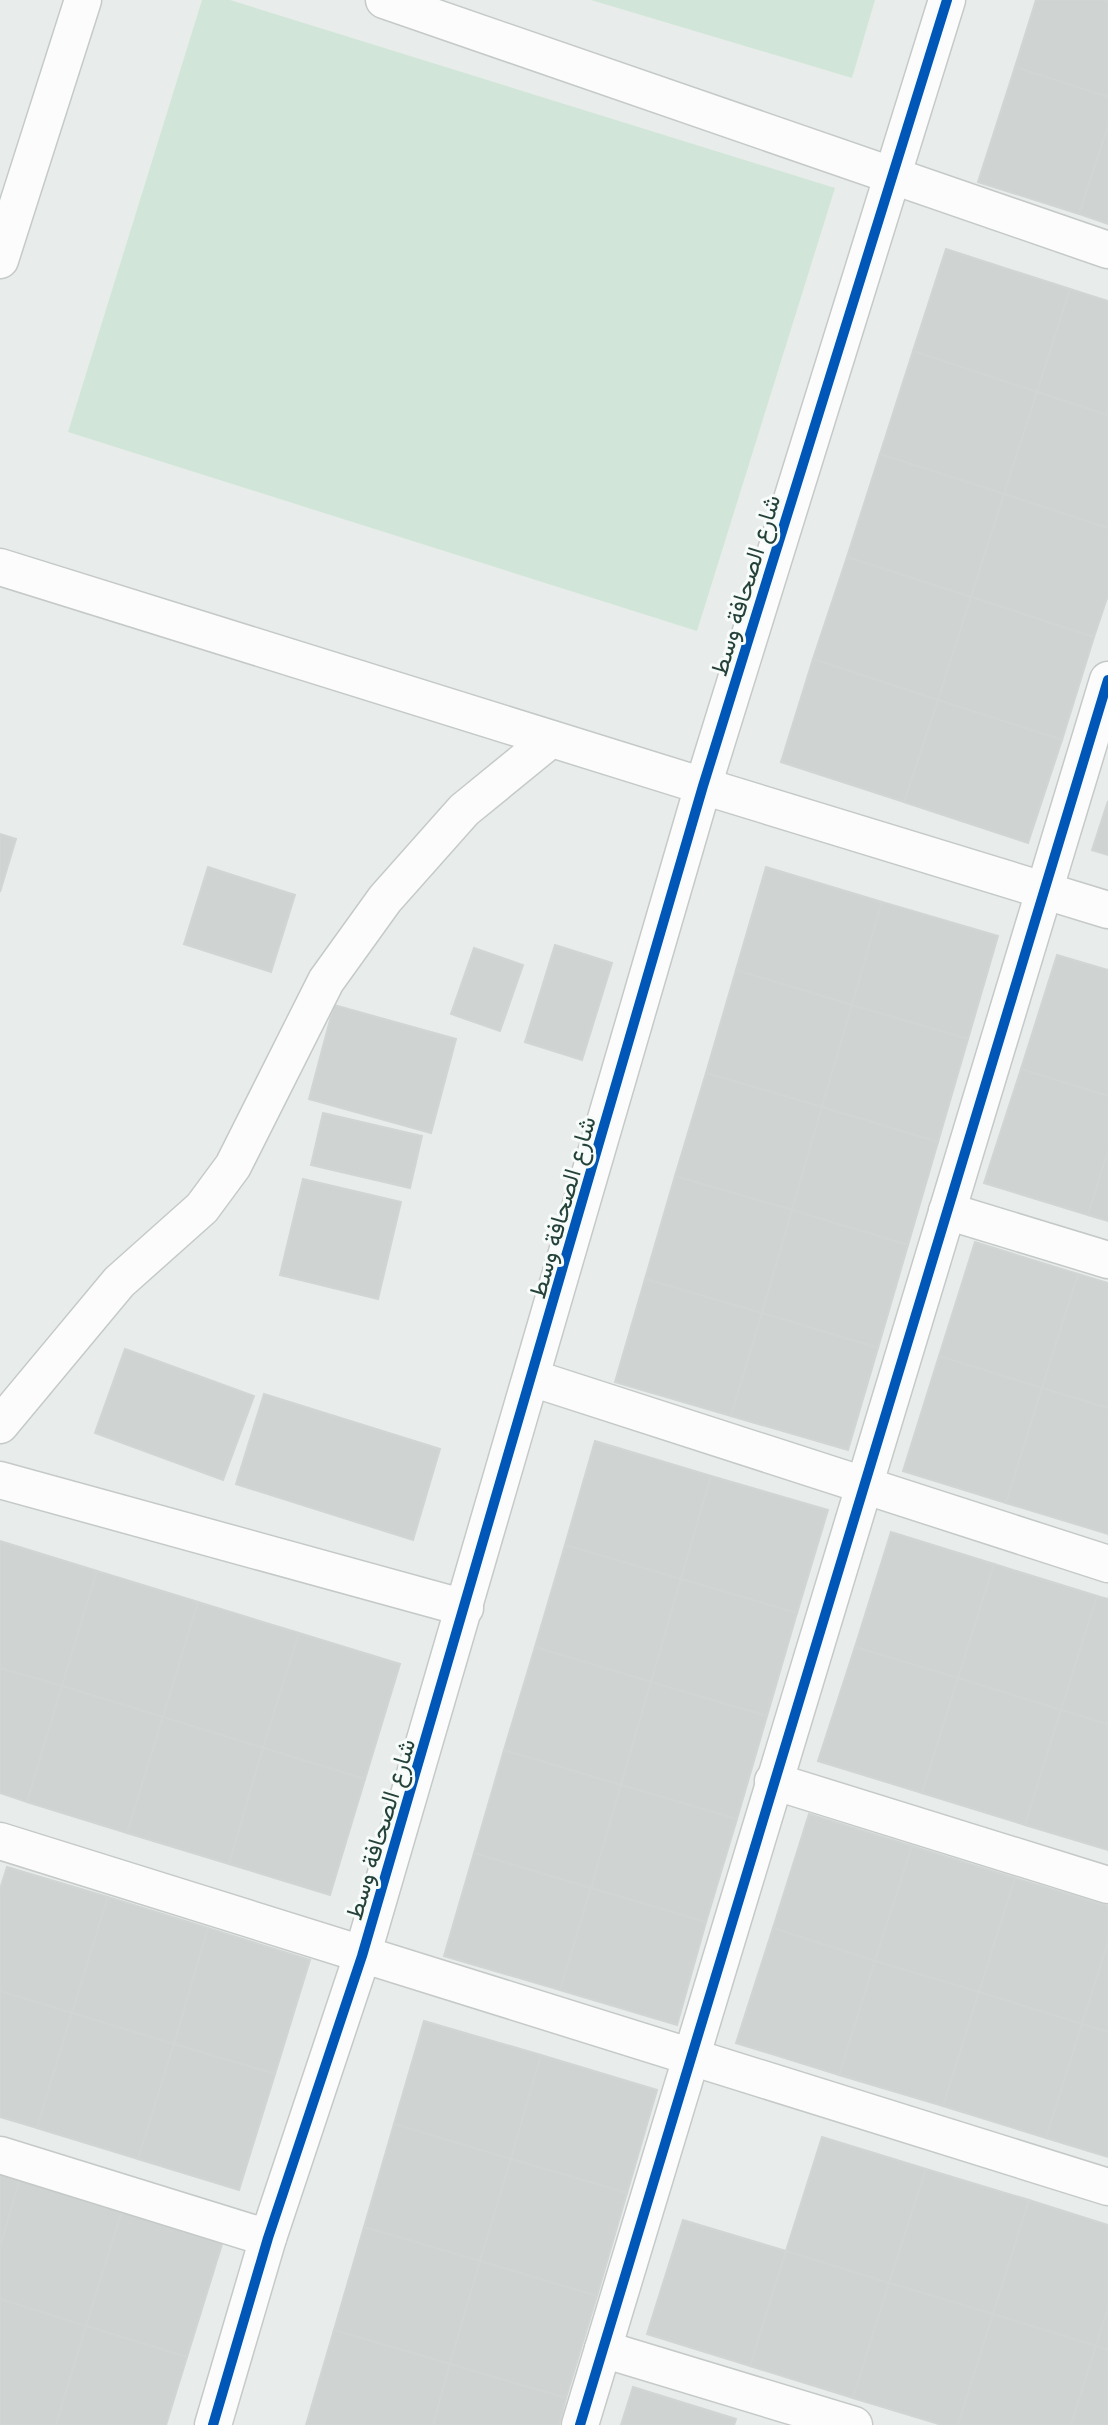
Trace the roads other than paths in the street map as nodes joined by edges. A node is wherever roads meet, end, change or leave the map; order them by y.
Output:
1 (83, 0) edge
2 (384, 0) edge
3 (947, 0) edge
4 (891, 175) junction
5 (10, 194) edge
6 (1108, 250) edge
7 (0, 260) edge
8 (0, 567) edge
9 (1108, 680) edge
10 (551, 739) junction
11 (703, 786) junction
12 (1044, 890) junction
13 (1108, 910) edge
14 (947, 1211) junction
15 (1108, 1260) edge
16 (532, 1378) junction
17 (0, 1425) edge
18 (0, 1480) edge
19 (864, 1484) junction
20 (1108, 1564) edge
21 (465, 1608) junction
22 (773, 1781) junction
23 (0, 1841) edge
24 (1108, 1885) edge
25 (362, 1956) junction
26 (691, 2058) junction
27 (0, 2155) edge
28 (1108, 2187) edge
29 (268, 2238) junction
30 (603, 2349) junction
31 (213, 2425) edge
32 (580, 2425) edge
33 (854, 2425) edge

1 - 5 street
2 - 4 street
3 - 4 street, شارع الصحافة وسط
4 - 6 street
4 - 11 street, شارع الصحافة وسط
5 - 7 street
8 - 10 street
9 - 12 street
10 - 11 street
10 - 17 street
11 - 12 street
11 - 16 street, شارع الصحافة وسط
12 - 13 street
12 - 14 street
14 - 15 street
14 - 19 street
16 - 19 street
16 - 21 street, شارع الصحافة وسط
18 - 21 street
19 - 20 street
19 - 22 street
21 - 25 street, شارع الصحافة وسط
22 - 24 street
22 - 26 street
23 - 25 street
25 - 26 street
25 - 29 street, شارع الصحافة وسط
26 - 28 street
26 - 30 street
27 - 29 street
29 - 31 street, شارع الصحافة وسط
30 - 32 street
30 - 33 street

